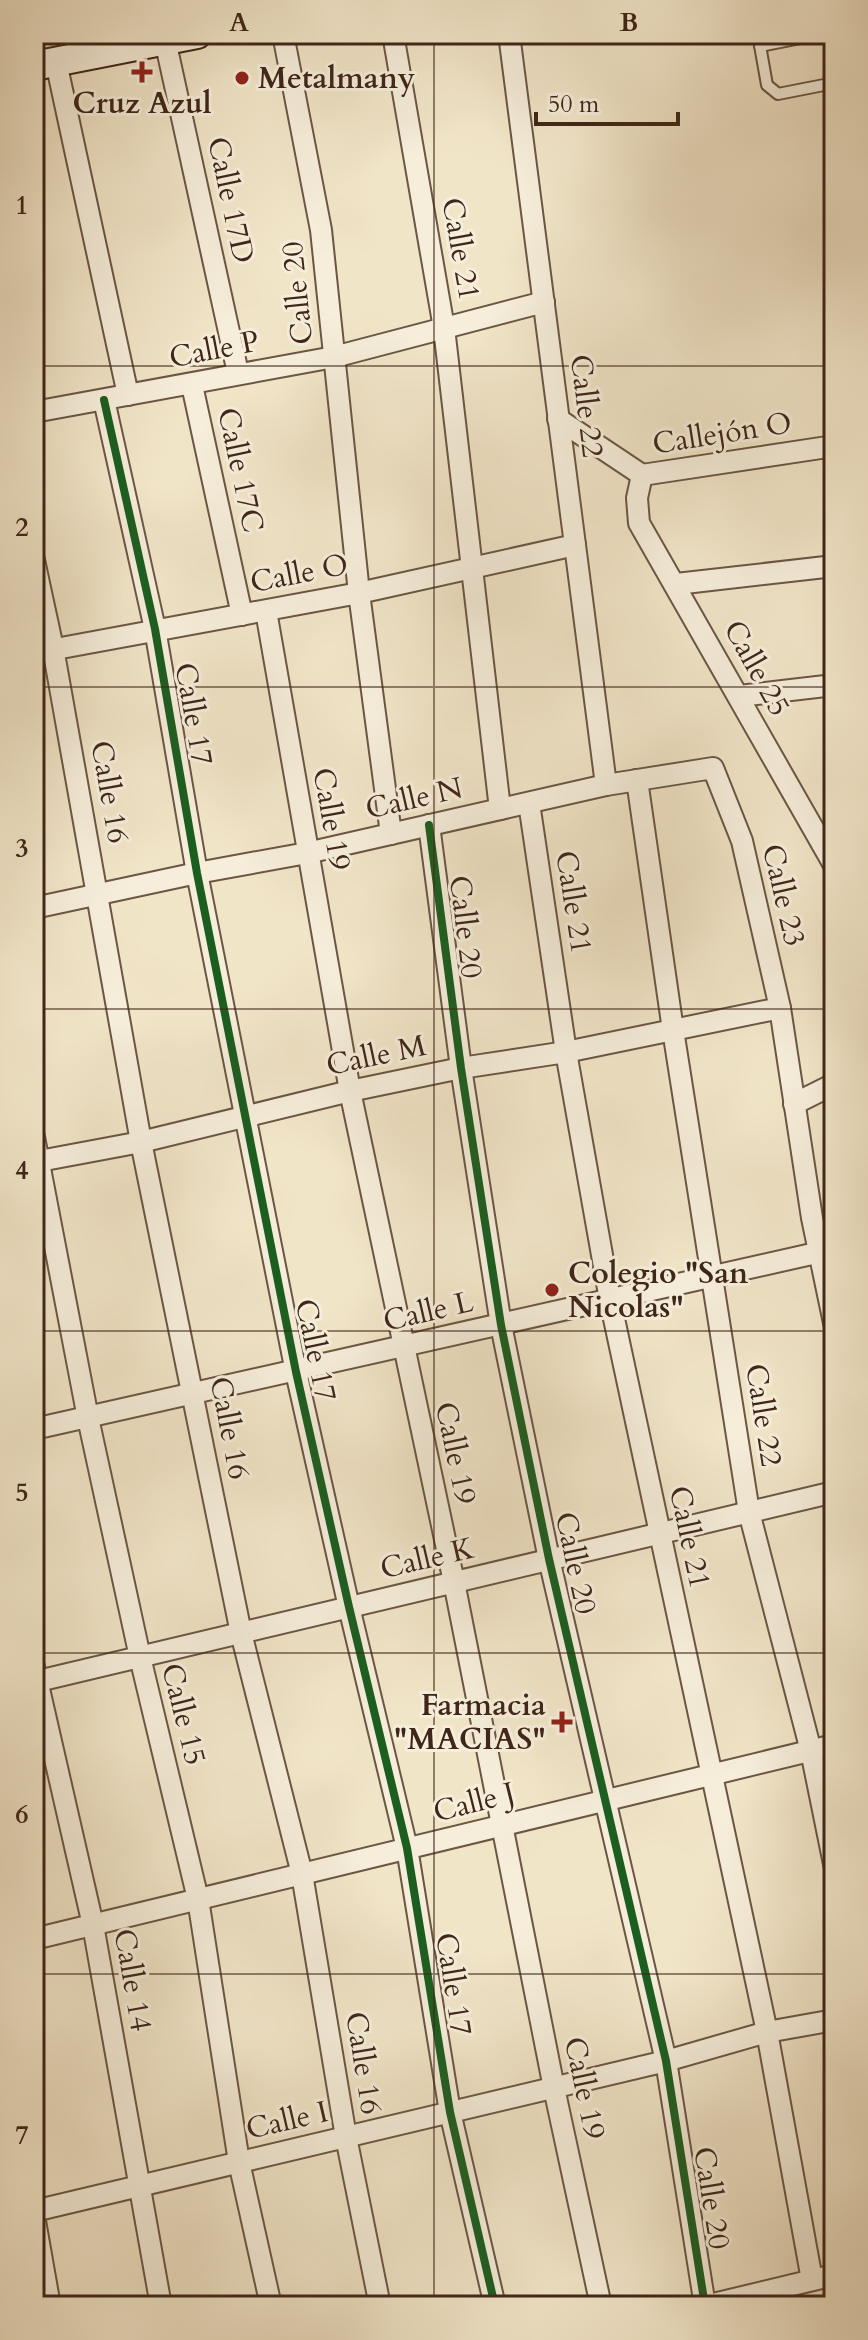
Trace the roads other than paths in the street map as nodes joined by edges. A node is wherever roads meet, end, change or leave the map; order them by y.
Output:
1 (197, 34) edge
2 (283, 34) edge
3 (393, 34) edge
4 (509, 34) edge
5 (758, 34) edge
6 (821, 34) edge
7 (165, 40) junction
8 (760, 46) junction
9 (45, 64) edge
10 (834, 83) edge
11 (544, 302) junction
12 (444, 328) junction
13 (334, 357) junction
14 (238, 373) junction
15 (192, 385) junction
16 (128, 395) junction
17 (104, 400) junction
18 (34, 412) edge
19 (558, 419) junction
20 (834, 446) edge
21 (642, 475) junction
22 (575, 545) junction
23 (34, 560) edge
24 (834, 566) edge
25 (472, 568) junction
26 (676, 584) junction
27 (359, 593) junction
28 (266, 611) junction
29 (242, 615) junction
30 (155, 629) junction
31 (43, 651) edge
32 (834, 685) edge
33 (739, 696) junction
34 (713, 768) joint
35 (637, 780) junction
36 (606, 785) junction
37 (529, 803) junction
38 (500, 809) junction
39 (429, 825) junction
40 (391, 834) junction
41 (307, 853) junction
42 (834, 865) edge
43 (197, 873) junction
44 (97, 894) junction
45 (34, 908) edge
46 (780, 1008) junction
47 (673, 1030) junction
48 (566, 1052) junction
49 (461, 1068) junction
50 (834, 1084) edge
51 (350, 1091) junction
52 (794, 1104) junction
53 (245, 1117) junction
54 (34, 1137) edge
55 (141, 1142) junction
56 (36, 1162) edge
57 (827, 1251) edge
58 (712, 1277) junction
59 (610, 1300) junction
60 (834, 1323) edge
61 (501, 1325) junction
62 (402, 1348) junction
63 (296, 1372) junction
64 (193, 1395) junction
65 (88, 1418) junction
66 (34, 1429) edge
67 (834, 1492) edge
68 (749, 1512) junction
69 (658, 1534) junction
70 (549, 1559) junction
71 (454, 1582) junction
72 (349, 1607) junction
73 (241, 1633) junction
74 (140, 1657) junction
75 (35, 1677) edge
76 (834, 1745) edge
77 (811, 1751) junction
78 (710, 1775) junction
79 (605, 1801) junction
80 (502, 1826) junction
81 (407, 1848) junction
82 (834, 1864) edge
83 (302, 1874) junction
84 (198, 1899) junction
85 (93, 1925) junction
86 (34, 1939) edge
87 (834, 2020) edge
88 (767, 2032) junction
89 (666, 2061) junction
90 (554, 2088) junction
91 (450, 2112) junction
92 (346, 2137) junction
93 (239, 2162) junction
94 (139, 2186) junction
95 (34, 2213) edge
96 (834, 2275) edge
97 (812, 2280) junction
98 (765, 2299) edge
99 (50, 2306) edge
100 (161, 2306) edge
101 (271, 2306) edge
102 (380, 2306) edge
103 (495, 2306) edge
104 (601, 2306) edge
105 (705, 2306) edge

1 - 7 street
2 - 13 street, Calle 20
3 - 12 street, Calle 21
4 - 11 street, Calle 22
5 - 8 lane
6 - 8 lane
7 - 9 street
7 - 14 street, Calle 17D
8 - 10 lane
9 - 16 street
11 - 12 street, Calle P
11 - 19 street, Calle 22
12 - 13 street, Calle P
12 - 25 street, Calle 21
13 - 14 street, Calle P
13 - 27 street, Calle 20
14 - 15 street, Calle P
15 - 16 street, Calle P
15 - 29 street, Calle 17C
16 - 17 street, Calle P
17 - 18 street, Calle P
17 - 30 street, Calle 17
19 - 21 street
19 - 22 street, Calle 22
20 - 21 street, Callejón O
21 - 26 street, Callejón O
22 - 25 street, Calle O
22 - 36 street, Calle 22
23 - 31 street, Calle 16
24 - 26 street
25 - 27 street, Calle O
25 - 38 street, Calle 21
26 - 33 street, Calle 25
27 - 28 street, Calle O
27 - 40 street, Calle 20
28 - 29 street, Calle O
28 - 41 street, Calle 19
29 - 30 street, Calle O
30 - 31 street, Calle O
30 - 43 street, Calle 17
31 - 44 street, Calle 16
32 - 33 street
33 - 42 street, Calle 25
34 - 35 street, Calle N
34 - 46 street, Calle 23
35 - 36 street, Calle N
35 - 47 street, Calle 22
36 - 37 street, Calle N
37 - 38 street, Calle N
37 - 48 street, Calle 21
38 - 39 street, Calle N
39 - 40 street, Calle N
39 - 49 street, Calle 20
40 - 41 street, Calle N
41 - 43 street, Calle N
41 - 51 street, Calle 19
43 - 44 street, Calle N
43 - 53 street, Calle 17
44 - 45 street, Calle N
44 - 55 street, Calle 16
46 - 47 street, Calle M
46 - 52 street, Calle 23
47 - 48 street, Calle M
47 - 58 street, Calle 22
48 - 49 street, Calle M
48 - 59 street, Calle 21
49 - 51 street, Calle M
49 - 61 street, Calle 20
50 - 52 street
51 - 53 street, Calle M
51 - 62 street, Calle 19
52 - 57 street, Calle 23
53 - 55 street, Calle M
53 - 63 street, Calle 17
54 - 56 street, Calle 15
55 - 56 street, Calle M
55 - 64 street, Calle 16
56 - 65 street, Calle 15
57 - 58 street, Calle L
57 - 60 street, Calle 23
58 - 59 street, Calle L
58 - 68 street, Calle 22
59 - 61 street, Calle L
59 - 69 street, Calle 21
61 - 62 street, Calle L
61 - 70 street, Calle 20
62 - 63 street, Calle L
62 - 71 street, Calle 19
63 - 64 street, Calle L
63 - 72 street, Calle 17
64 - 65 street, Calle L
64 - 73 street, Calle 16
65 - 66 street, Calle L
65 - 74 street, Calle 15
67 - 68 street, Calle K
68 - 69 street, Calle K
68 - 77 street, Calle 22
69 - 70 street, Calle K
69 - 78 street, Calle 21
70 - 71 street, Calle K
70 - 79 street, Calle 20
71 - 72 street, Calle K
71 - 80 street, Calle 19
72 - 73 street, Calle K
72 - 81 street, Calle 17
73 - 74 street, Calle K
73 - 83 street, Calle 16
74 - 75 street, Calle K
74 - 84 street, Calle 15
75 - 85 street, Calle 14
76 - 77 street, Calle J
77 - 78 street, Calle J
77 - 82 street, Calle 22
78 - 79 street, Calle J
78 - 88 street, Calle 21
79 - 80 street, Calle J
79 - 89 street, Calle 20
80 - 81 street, Calle J
80 - 90 street, Calle 19
81 - 83 street, Calle J
81 - 91 street, Calle 17
83 - 84 street, Calle J
83 - 92 street, Calle 16
84 - 85 street, Calle J
84 - 93 street, Calle 15
85 - 86 street, Calle J
85 - 94 street, Calle 14
87 - 88 street, Calle I
88 - 89 street, Calle I
88 - 97 street, Calle 21
89 - 90 street, Calle I
89 - 105 street, Calle 20
90 - 91 street, Calle I
90 - 104 street, Calle 19
91 - 92 street, Calle I
91 - 103 street, Calle 17
92 - 93 street, Calle I
92 - 102 street, Calle 16
93 - 94 street, Calle I
93 - 101 street, Calle 15
94 - 95 street, Calle I
94 - 100 street, Calle 14
95 - 99 street
96 - 97 street
97 - 98 street
98 - 105 street

